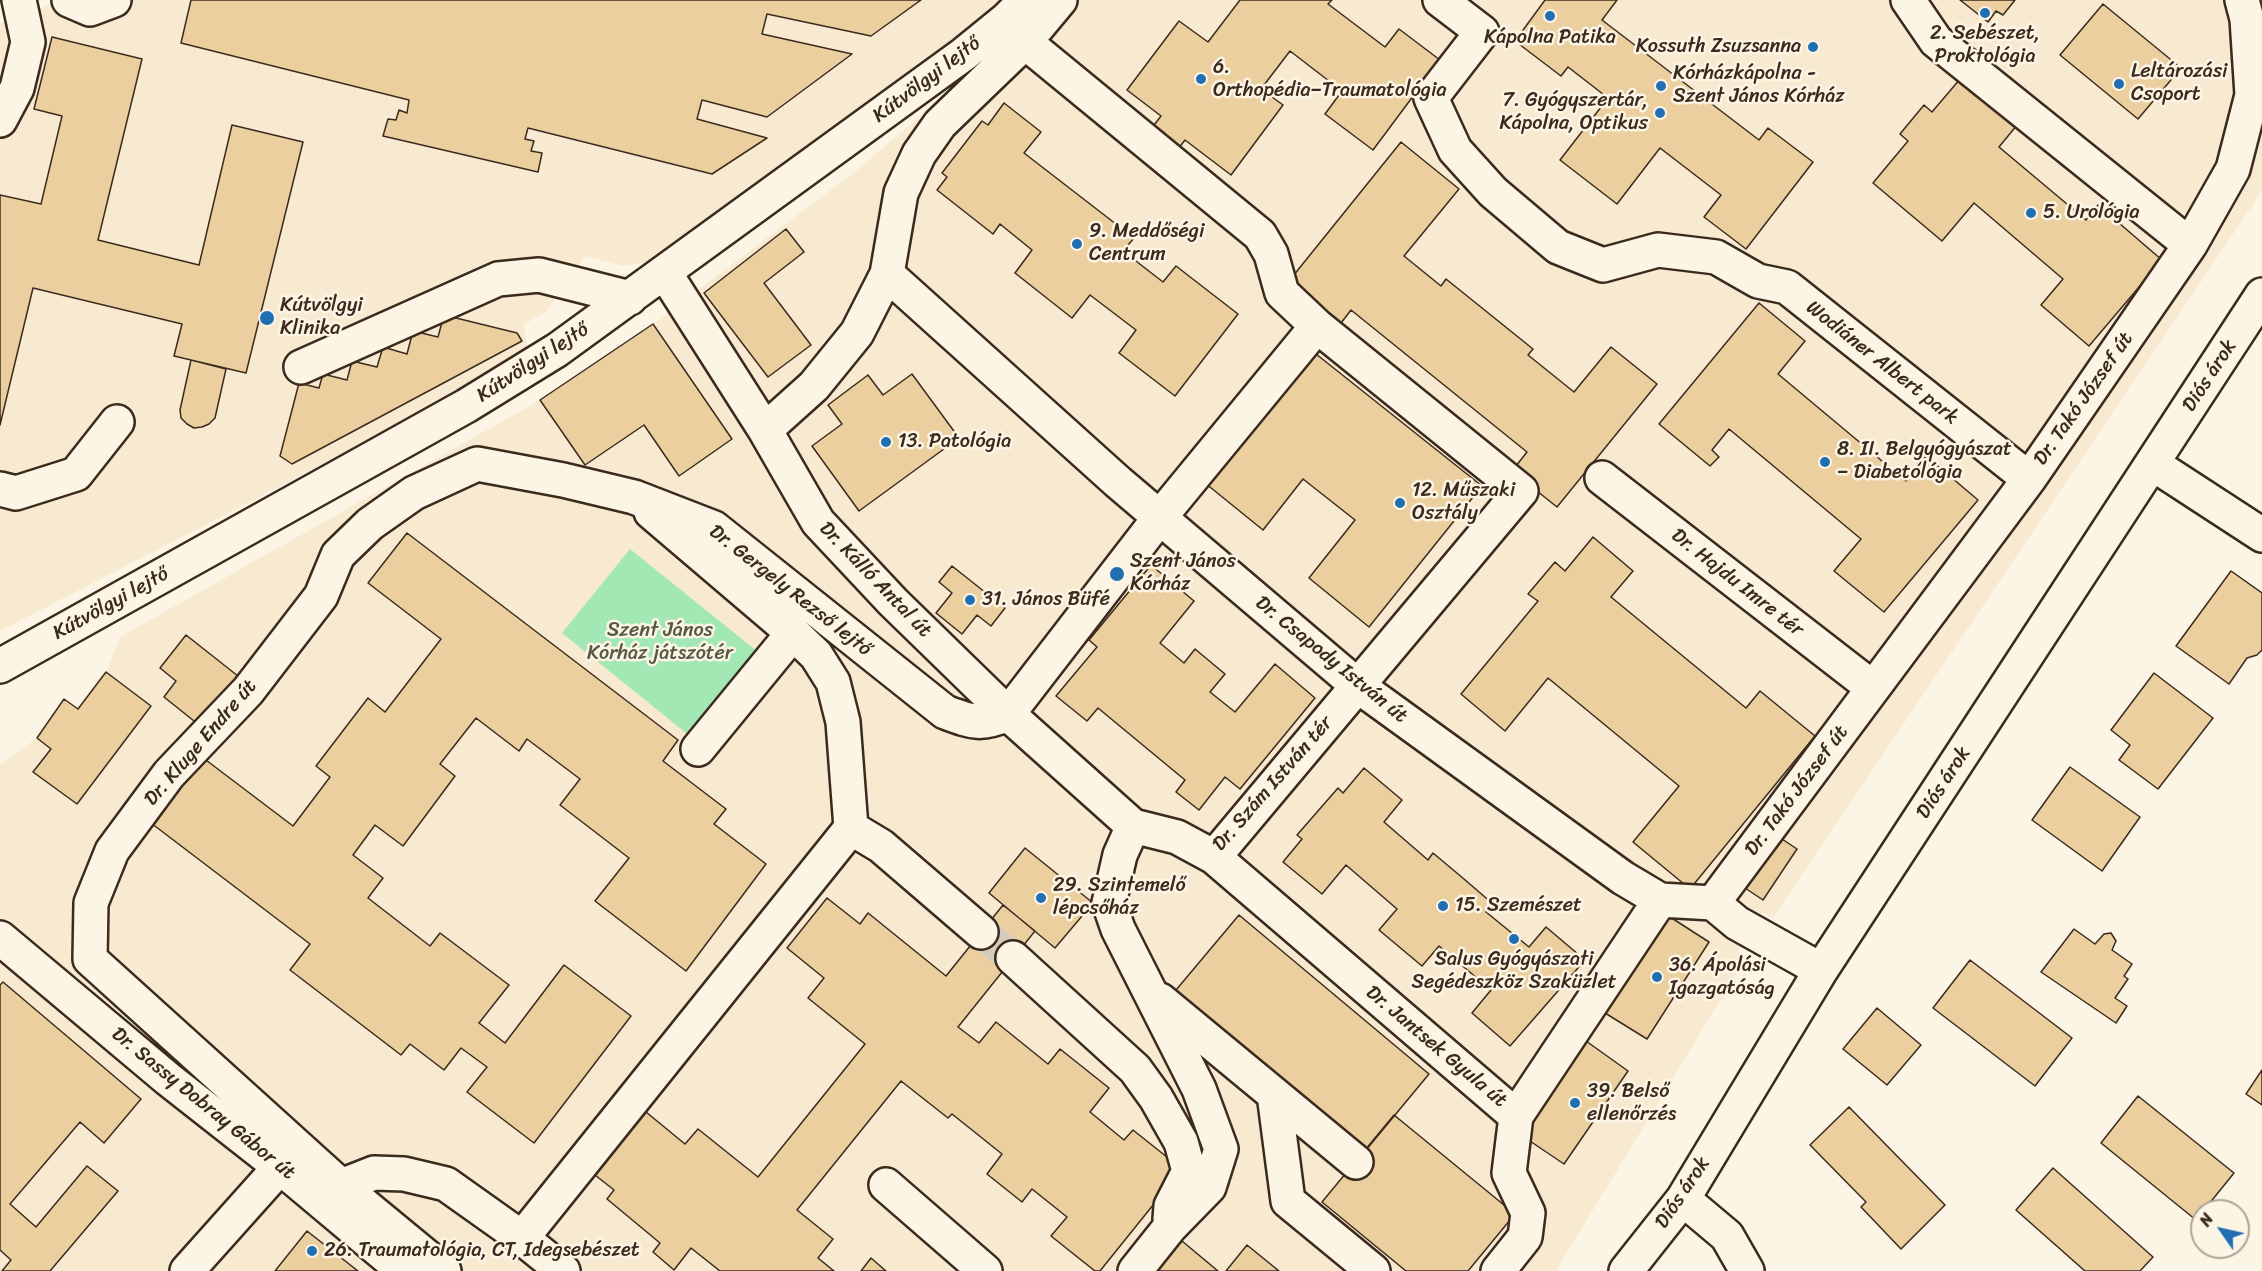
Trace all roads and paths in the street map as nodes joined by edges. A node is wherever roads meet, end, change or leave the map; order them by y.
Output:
1 (19, 0) edge
2 (69, 0) edge
3 (114, 0) edge
4 (1026, 0) edge
5 (1060, 0) edge
6 (1440, 0) edge
7 (1908, 0) edge
8 (2242, 0) edge
9 (1025, 42) junction
10 (0, 120) edge
11 (2190, 245) junction
12 (665, 273) junction
13 (887, 274) junction
14 (2262, 295) edge
15 (630, 298) junction
16 (1317, 326) junction
17 (301, 367) dead end
18 (117, 422) dead end
19 (765, 430) junction
20 (2153, 464) junction
21 (522, 472) joint
22 (1602, 478) dead end
23 (2029, 479) junction
24 (0, 489) edge
25 (634, 497) junction
26 (1160, 517) junction
27 (2262, 535) edge
28 (793, 633) junction
29 (0, 666) edge
30 (1358, 686) junction
31 (1873, 688) junction
32 (1008, 714) junction
33 (698, 749) dead end
34 (1133, 826) junction
35 (851, 828) junction
36 (1214, 857) junction
37 (1660, 900) junction
38 (1713, 903) junction
39 (981, 932) tunnel mouth
40 (0, 938) edge
41 (1013, 958) tunnel mouth
42 (1821, 970) junction
43 (1150, 991) junction
44 (1274, 1094) junction
45 (1516, 1116) junction
46 (1356, 1162) dead end
47 (280, 1167) junction
48 (886, 1185) dead end
49 (341, 1186) junction
50 (1683, 1199) junction
51 (1170, 1227) junction
52 (522, 1238) junction
53 (187, 1271) edge
54 (404, 1271) edge
55 (444, 1271) edge
56 (563, 1271) edge
57 (985, 1271) edge
58 (1135, 1271) edge
59 (1373, 1271) edge
60 (1498, 1271) edge
61 (1626, 1271) edge
62 (1748, 1271) edge

1 - 10 street
2 - 3 street
4 - 12 street, Kútvölgyi lejtő
5 - 9 street
6 - 23 street, Wodiáner Albert park
7 - 11 street
8 - 11 street, Dr. Takó József út
9 - 13 street
9 - 16 street
11 - 23 street, Dr. Takó József út
12 - 15 street, Kútvölgyi lejtő
12 - 19 street, Dr. Kálló Antal út
13 - 19 street
13 - 26 street, Dr. Csapody István út
14 - 20 street, Diós árok
15 - 17 street
15 - 29 street, Kútvölgyi lejtő
16 - 26 street
16 - 30 street, Dr. Szám István tér
18 - 24 street
19 - 32 street, Dr. Kálló Antal út
20 - 27 street
20 - 42 street, Diós árok
21 - 25 street, Dr. Gergely Rezső lejtő
21 - 49 street, Dr. Kluge Endre út
22 - 31 street, Dr. Hajdu Imre tér
23 - 31 street, Dr. Takó József út
25 - 28 street
25 - 32 street, Dr. Gergely Rezső lejtő
26 - 30 street, Dr. Csapody István út
26 - 32 street
28 - 33 street
28 - 35 street
30 - 36 street, Dr. Szám István tér
30 - 37 street, Dr. Csapody István út
31 - 38 street, Dr. Takó József út
32 - 34 street, Dr. Szám István tér
34 - 36 street, Dr. Szám István tér
34 - 43 street
35 - 39 street
35 - 52 street
36 - 45 street, Dr. Jantsek Gyula út
37 - 38 street, Dr. Csapody István út
37 - 45 street, Dr. Jantsek Gyula út
38 - 42 street
40 - 47 street, Dr. Sassy Dobray Gábor út
41 - 51 street
42 - 50 street, Diós árok
43 - 44 street
43 - 51 street
44 - 46 street
44 - 59 street
45 - 60 street
47 - 53 street
47 - 54 street, Dr. Sassy Dobray Gábor út
48 - 57 street
49 - 52 street
49 - 55 street, Dr. Kluge Endre út
50 - 61 street, Diós árok
50 - 62 street
51 - 58 street
52 - 56 street

